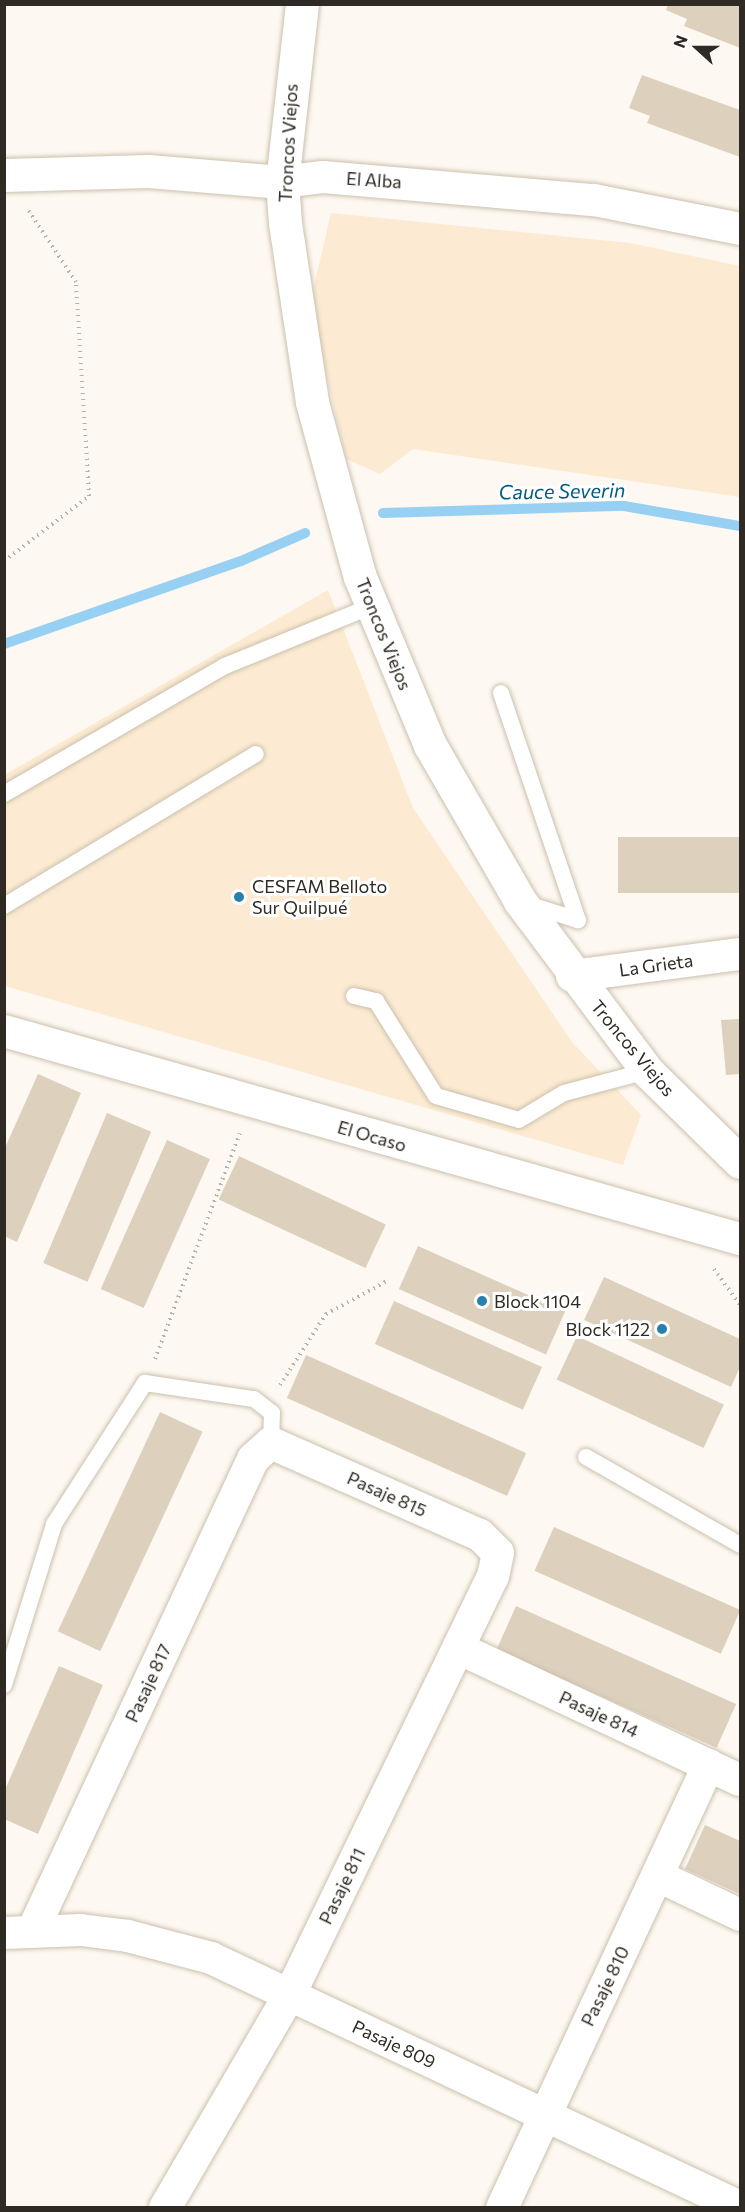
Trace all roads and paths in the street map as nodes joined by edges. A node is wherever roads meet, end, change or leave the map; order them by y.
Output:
1 (302, 4) edge
2 (4, 175) edge
3 (282, 182) junction
4 (24, 205) dead end
5 (741, 229) edge
6 (4, 561) edge
7 (372, 606) junction
8 (501, 693) dead end
9 (256, 754) dead end
10 (4, 795) edge
11 (520, 902) junction
12 (4, 906) edge
13 (741, 954) edge
14 (572, 976) junction
15 (354, 996) dead end
16 (4, 1031) edge
17 (647, 1071) junction
18 (252, 1101) junction
19 (741, 1162) edge
20 (741, 1239) edge
21 (387, 1281) dead end
22 (146, 1383) junction
23 (265, 1408) junction
24 (271, 1443) junction
25 (586, 1457) dead end
26 (741, 1545) edge
27 (498, 1553) joint
28 (458, 1648) junction
29 (4, 1685) edge
30 (709, 1765) junction
31 (741, 1780) edge
32 (658, 1876) junction
33 (741, 1915) edge
34 (19, 1931) edge
35 (290, 1994) junction
36 (543, 2115) junction
37 (741, 2207) edge
38 (165, 2208) edge
39 (502, 2208) edge

1 - 3 street, Troncos Viejos
2 - 3 street, El Alba
3 - 5 street, El Alba
3 - 7 street, Troncos Viejos
4 - 6 path
7 - 10 lane
7 - 11 street, Troncos Viejos
8 - 11 lane
9 - 12 lane
11 - 14 street, Troncos Viejos
13 - 14 street, La Grieta
14 - 17 street, Troncos Viejos
15 - 17 lane
16 - 18 street, El Ocaso
17 - 19 street, Troncos Viejos
18 - 20 street, El Ocaso
18 - 22 path
21 - 23 path
22 - 23 lane
22 - 29 lane
23 - 24 lane
24 - 27 street, Pasaje 815
24 - 34 street, Pasaje 817
25 - 26 lane
27 - 28 street, Pasaje 811
28 - 30 street, Pasaje 814
28 - 35 street, Pasaje 811
30 - 31 street, Pasaje 814
30 - 32 street, Pasaje 810
32 - 33 street
32 - 36 street, Pasaje 810
34 - 35 street, Pasaje 809
35 - 36 street, Pasaje 809
35 - 38 street, Pasaje 811
36 - 37 street, Pasaje 809
36 - 39 street, Pasaje 810

